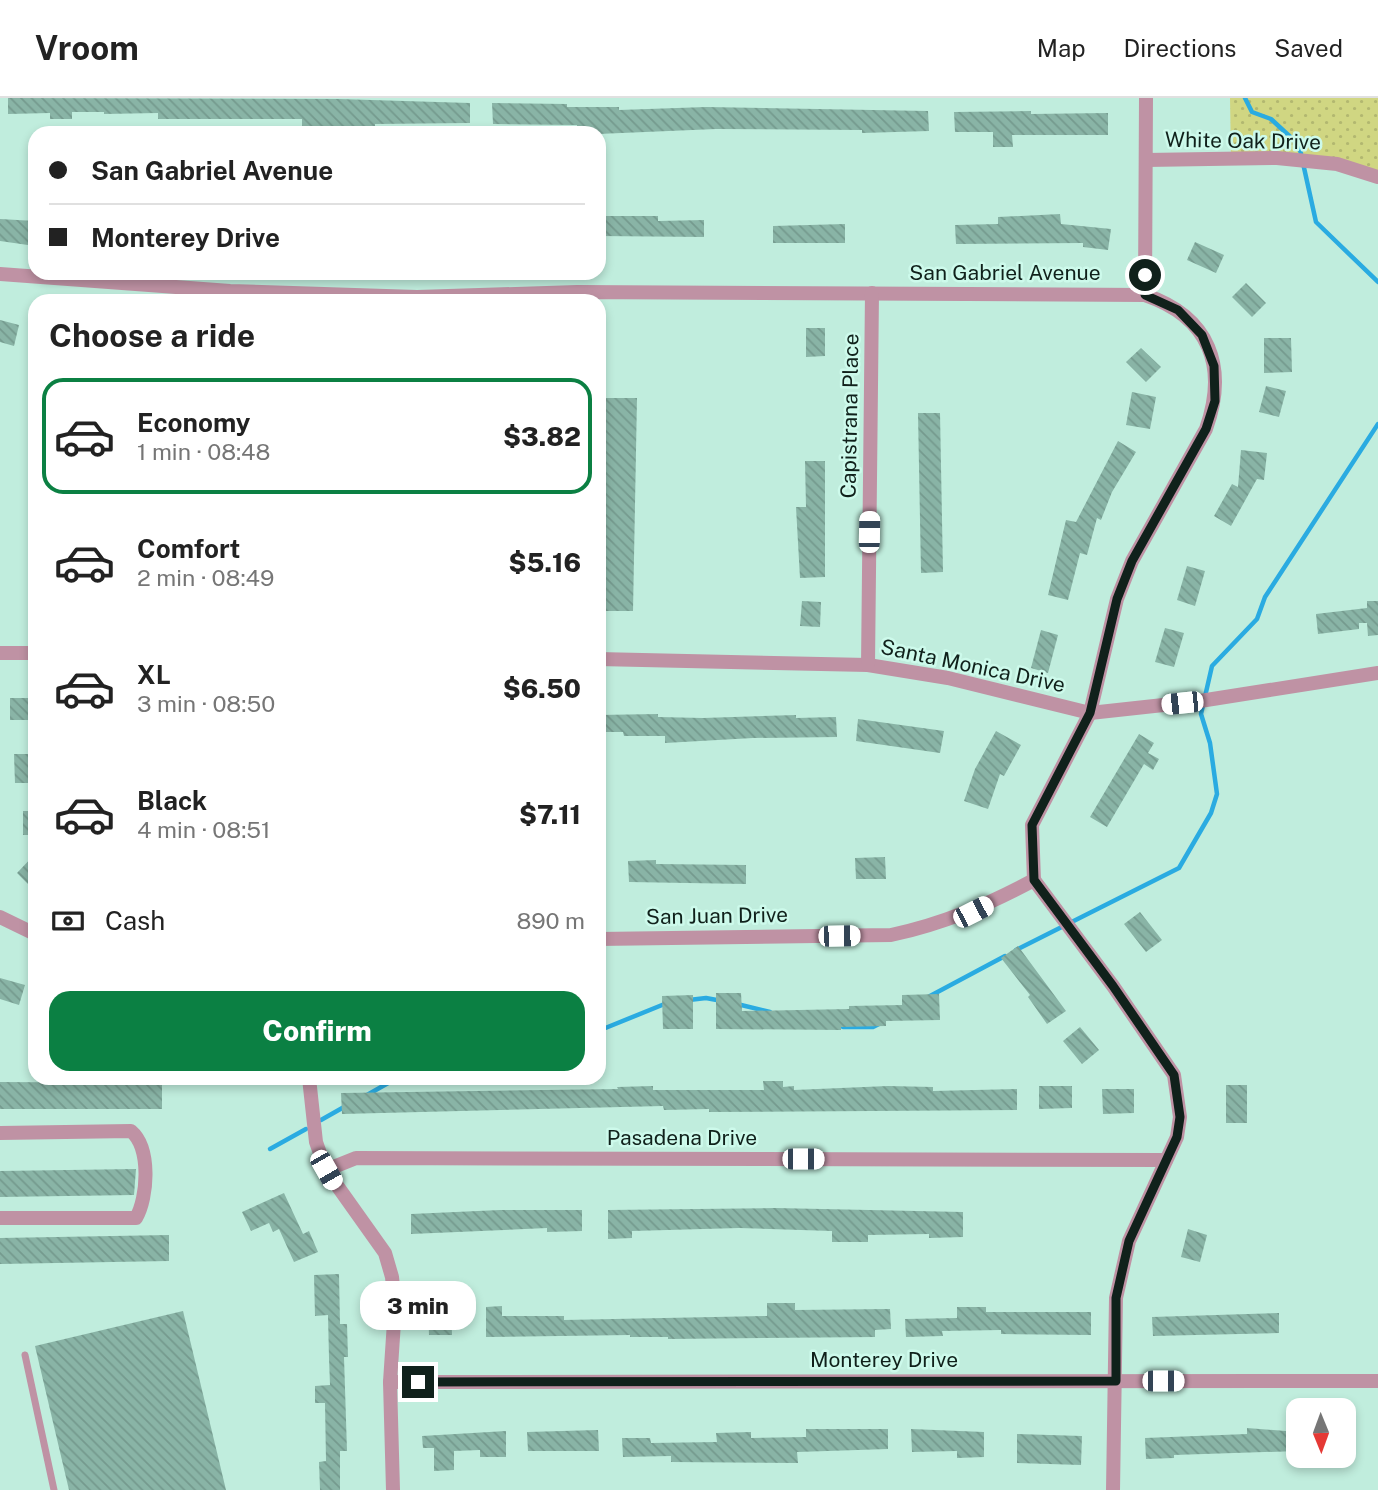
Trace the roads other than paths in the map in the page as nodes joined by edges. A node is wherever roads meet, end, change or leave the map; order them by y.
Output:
1 (1146, 98) edge
2 (1146, 160) junction
3 (1378, 177) edge
4 (0, 275) edge
5 (28, 278) edge
6 (55, 280) edge
7 (872, 293) junction
8 (207, 294) edge
9 (513, 294) edge
10 (1145, 295) junction
11 (0, 653) edge
12 (28, 653) edge
13 (606, 659) edge
14 (868, 665) junction
15 (1378, 673) edge
16 (1090, 713) junction
17 (1034, 880) junction
18 (0, 917) edge
19 (28, 931) edge
20 (606, 939) edge
21 (310, 1085) edge
22 (0, 1133) edge
23 (1166, 1160) junction
24 (326, 1170) junction
25 (0, 1218) edge
26 (24, 1355) dead end
27 (1116, 1381) junction
28 (1378, 1381) edge
29 (390, 1382) junction
30 (54, 1490) edge
31 (393, 1490) edge
32 (1113, 1490) edge

1 - 2 street
2 - 3 street, White Oak Drive
2 - 10 street
4 - 5 street, San Gabriel Avenue
6 - 8 street, San Gabriel Avenue
7 - 9 street, San Gabriel Avenue
7 - 10 street, San Gabriel Avenue
7 - 14 street, Capistrana Place
10 - 16 street, San Gabriel Avenue
11 - 12 street
13 - 14 street, Santa Monica Drive
14 - 16 street, Santa Monica Drive
15 - 16 street, Santa Monica Drive
16 - 17 street, San Gabriel Avenue
17 - 20 street, San Juan Drive
17 - 23 street
18 - 19 street
21 - 24 street
22 - 25 street
23 - 24 street, Pasadena Drive
23 - 27 street
24 - 29 street
26 - 30 lane
27 - 28 street, Monterey Drive
27 - 29 street, Monterey Drive
27 - 32 street
29 - 31 street

